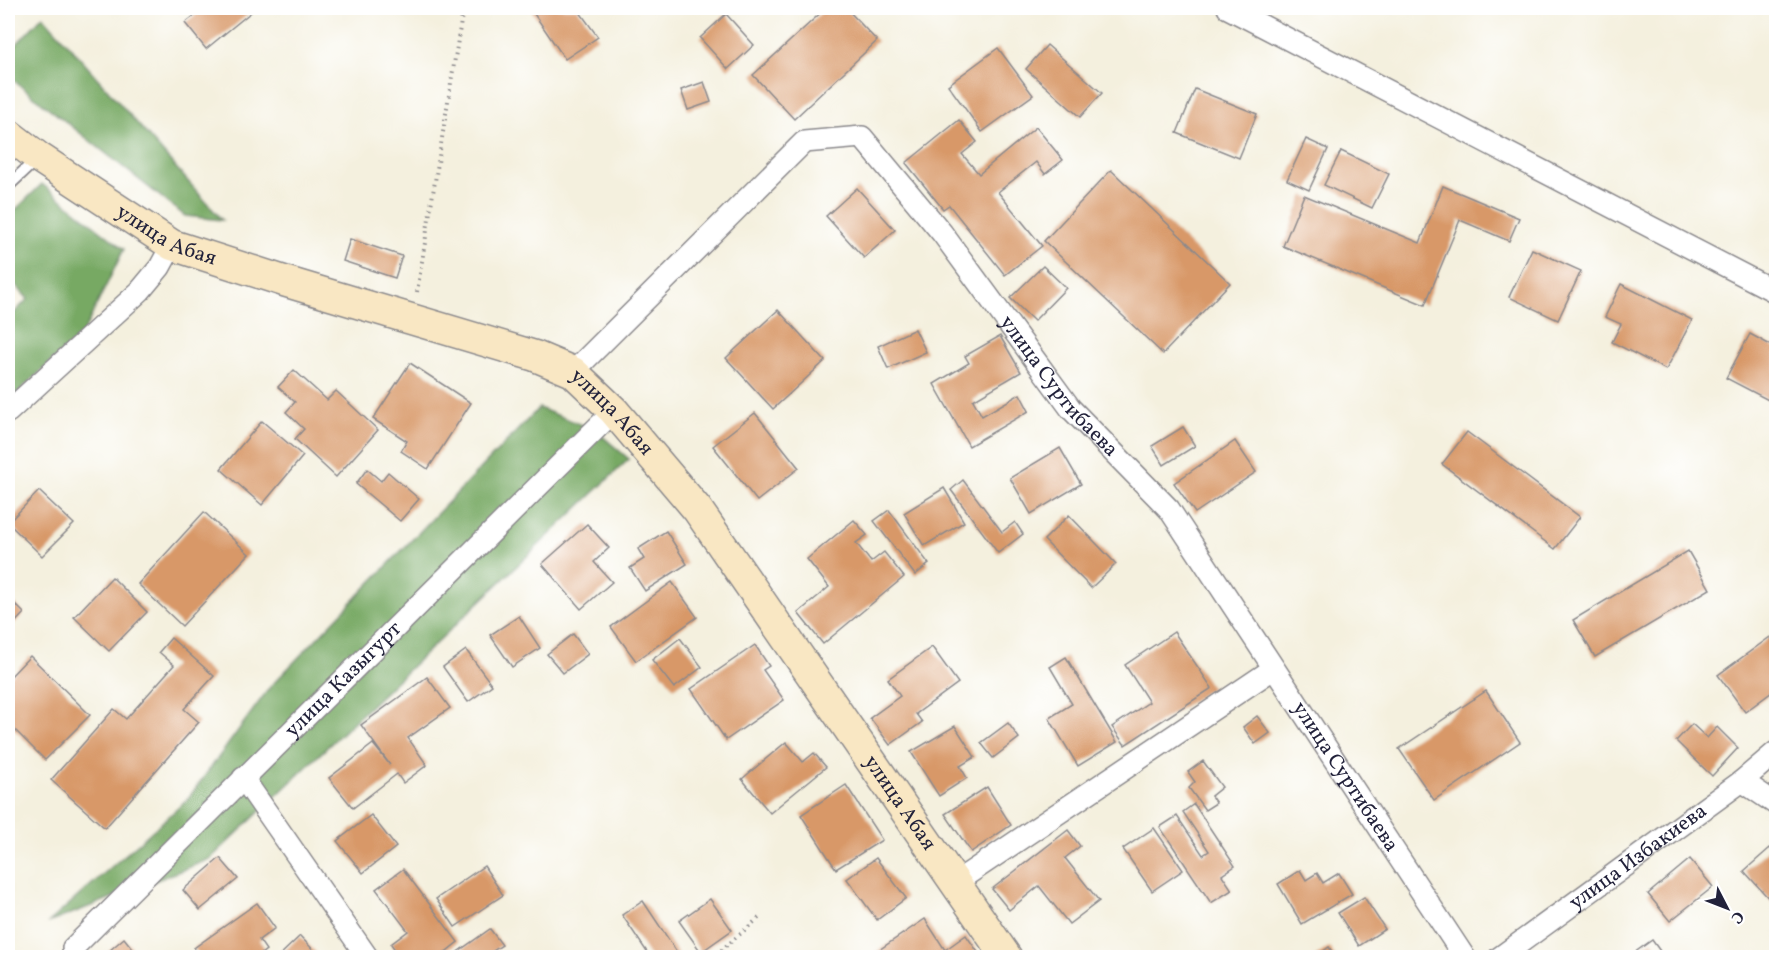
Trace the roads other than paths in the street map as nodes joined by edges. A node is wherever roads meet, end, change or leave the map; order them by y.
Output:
1 (1228, 8) edge
2 (8, 134) edge
3 (38, 157) junction
4 (8, 186) edge
5 (172, 245) junction
6 (1776, 292) edge
7 (573, 372) junction
8 (614, 411) junction
9 (8, 412) edge
10 (1273, 669) junction
11 (1776, 752) edge
12 (243, 778) junction
13 (1742, 781) junction
14 (1776, 804) edge
15 (956, 882) junction
16 (73, 948) dead end
17 (368, 957) edge
18 (1007, 957) edge
19 (1465, 957) edge
20 (1499, 957) edge

1 - 6 street
2 - 3 street, улица Абая
3 - 4 lane
3 - 5 street, улица Абая
5 - 7 street, улица Абая
5 - 9 street
7 - 8 street, улица Абая
7 - 10 street, улица Суртибаева
8 - 12 street, улица Казыгурт
8 - 15 street, улица Абая
10 - 15 street
10 - 19 street, улица Суртибаева
11 - 13 street, улица Избакиева
12 - 16 street, улица Казыгурт
12 - 17 street
13 - 14 street
13 - 20 street, улица Избакиева
15 - 18 street, улица Абая

